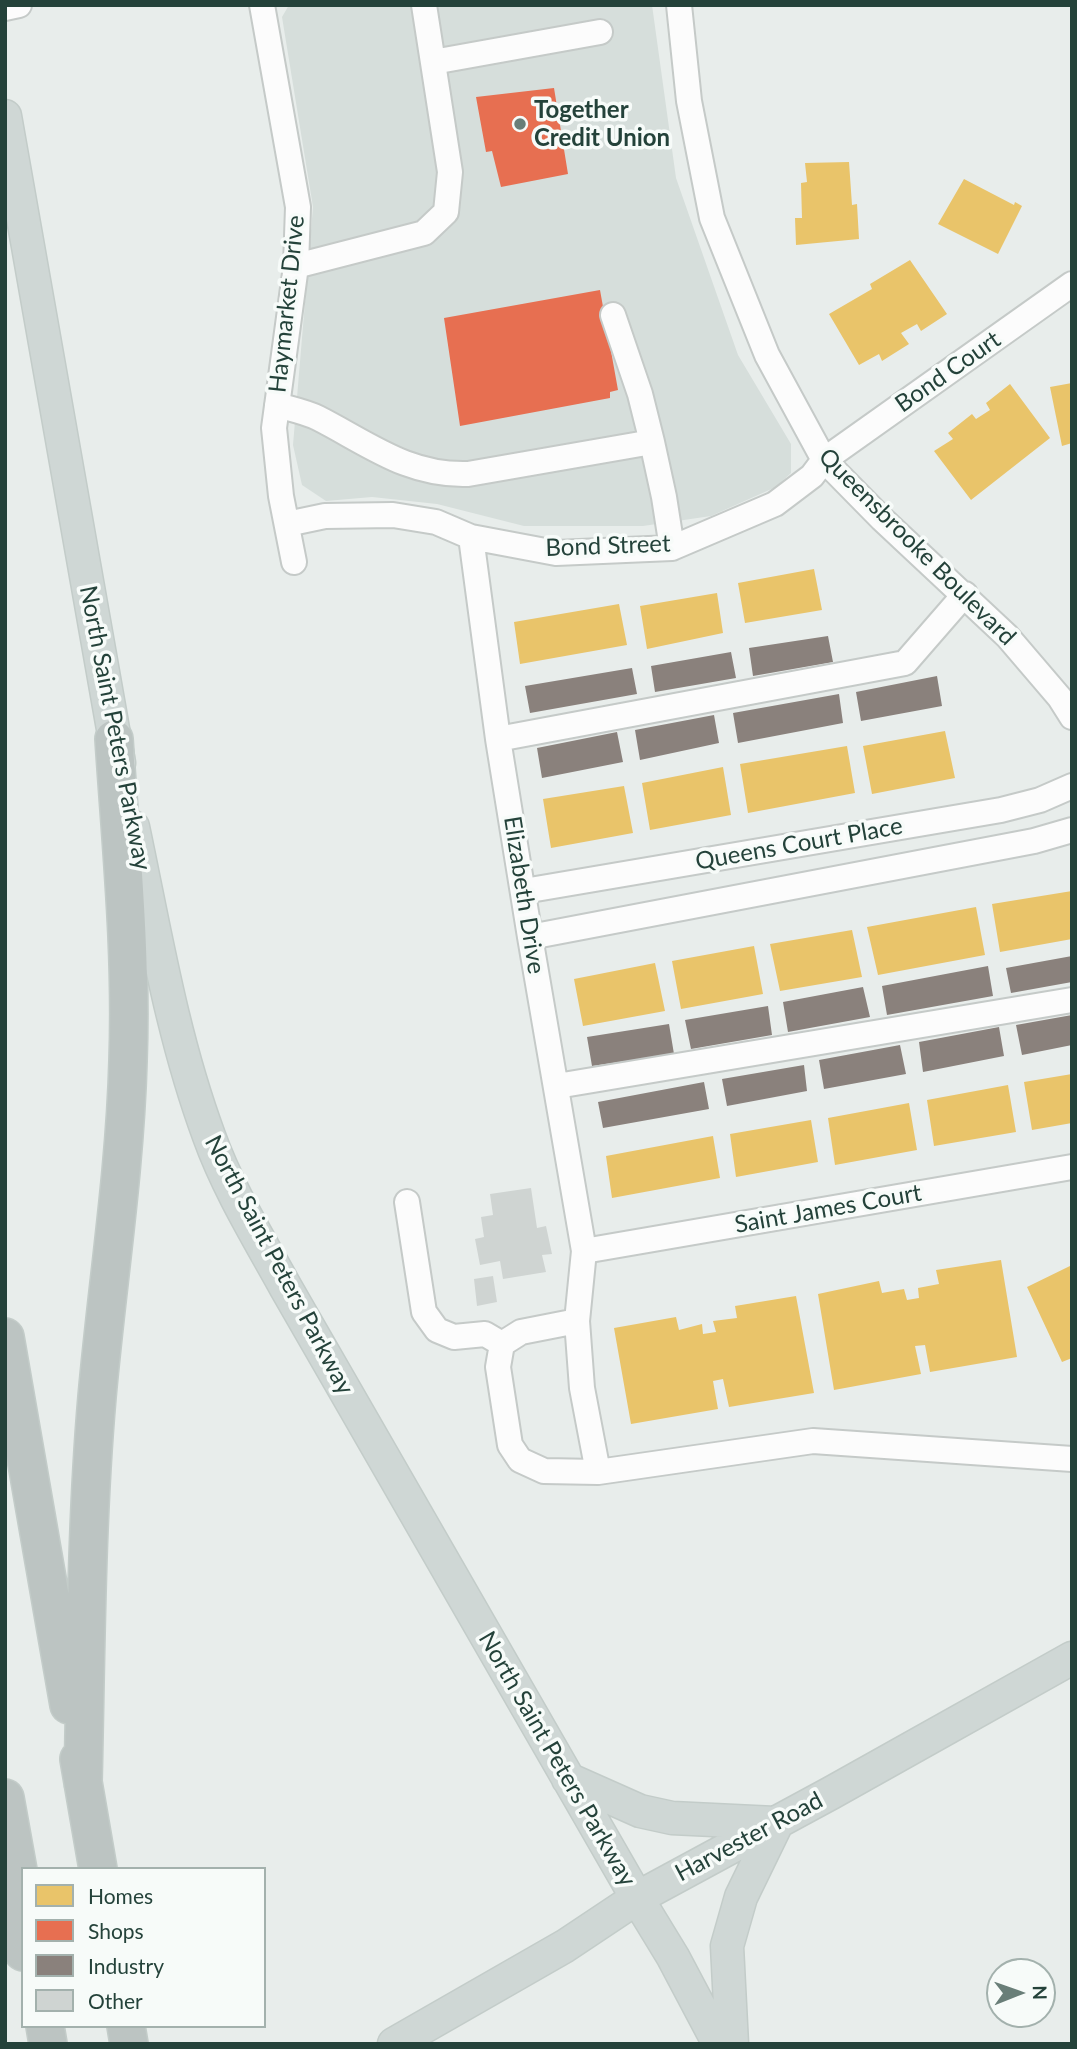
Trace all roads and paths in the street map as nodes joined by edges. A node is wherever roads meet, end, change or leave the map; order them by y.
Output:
1 (19, 5) edge
2 (262, 5) edge
3 (424, 5) edge
4 (679, 5) edge
5 (5, 8) edge
6 (600, 32) dead end
7 (433, 62) junction
8 (5, 116) edge
9 (296, 266) junction
10 (1072, 284) edge
11 (612, 315) dead end
12 (277, 405) junction
13 (652, 442) junction
14 (824, 460) junction
15 (287, 524) junction
16 (471, 537) junction
17 (672, 548) junction
18 (294, 562) dead end
19 (965, 594) junction
20 (1072, 717) edge
21 (498, 738) junction
22 (114, 739) junction
23 (1072, 786) edge
24 (1072, 830) edge
25 (524, 891) junction
26 (530, 937) junction
27 (1072, 1000) edge
28 (556, 1086) junction
29 (1072, 1167) edge
30 (407, 1202) dead end
31 (584, 1251) junction
32 (577, 1321) junction
33 (5, 1337) edge
34 (502, 1344) junction
35 (1072, 1459) edge
36 (598, 1472) junction
37 (1072, 1658) edge
38 (568, 1779) junction
39 (83, 1783) junction
40 (5, 1798) edge
41 (776, 1823) junction
42 (98, 1867) edge
43 (21, 1887) edge
44 (637, 1898) junction
45 (5, 1906) edge
46 (21, 1947) edge
47 (394, 2044) edge
48 (719, 2044) edge
49 (732, 2044) edge

1 - 5 street
2 - 9 street, Haymarket Drive
3 - 7 street
4 - 14 street, Queensbrooke Boulevard
6 - 7 street
7 - 9 street
8 - 22 main road, North Saint Peters Parkway
9 - 12 street, Haymarket Drive
10 - 14 street, Bond Court
11 - 13 street
12 - 13 street
12 - 15 street, Haymarket Drive
13 - 17 street
14 - 17 street, Bond Street
14 - 19 street, Queensbrooke Boulevard
15 - 16 street, Bond Street
15 - 18 street, Haymarket Drive
16 - 17 street, Bond Street
16 - 21 street, Elizabeth Drive
19 - 20 street, Queensbrooke Boulevard
19 - 21 street
21 - 25 street, Elizabeth Drive
22 - 38 main road, North Saint Peters Parkway
22 - 39 highway
23 - 25 street, Queens Court Place
24 - 26 street, Queens Court Place
25 - 26 street, Elizabeth Drive
26 - 28 street, Elizabeth Drive
27 - 28 street
28 - 31 street, Elizabeth Drive
29 - 31 street, Saint James Court
30 - 34 street
31 - 32 street, Elizabeth Drive
32 - 34 street
32 - 36 street, Elizabeth Drive
33 - 39 highway
34 - 36 street
35 - 36 street
37 - 41 main road, Harvester Road
38 - 41 main road
38 - 44 main road, North Saint Peters Parkway
39 - 42 highway
40 - 43 highway
41 - 44 main road, Harvester Road
41 - 49 main road
44 - 47 main road, Harvester Road
44 - 48 main road, North Saint Peters Parkway
45 - 46 highway

